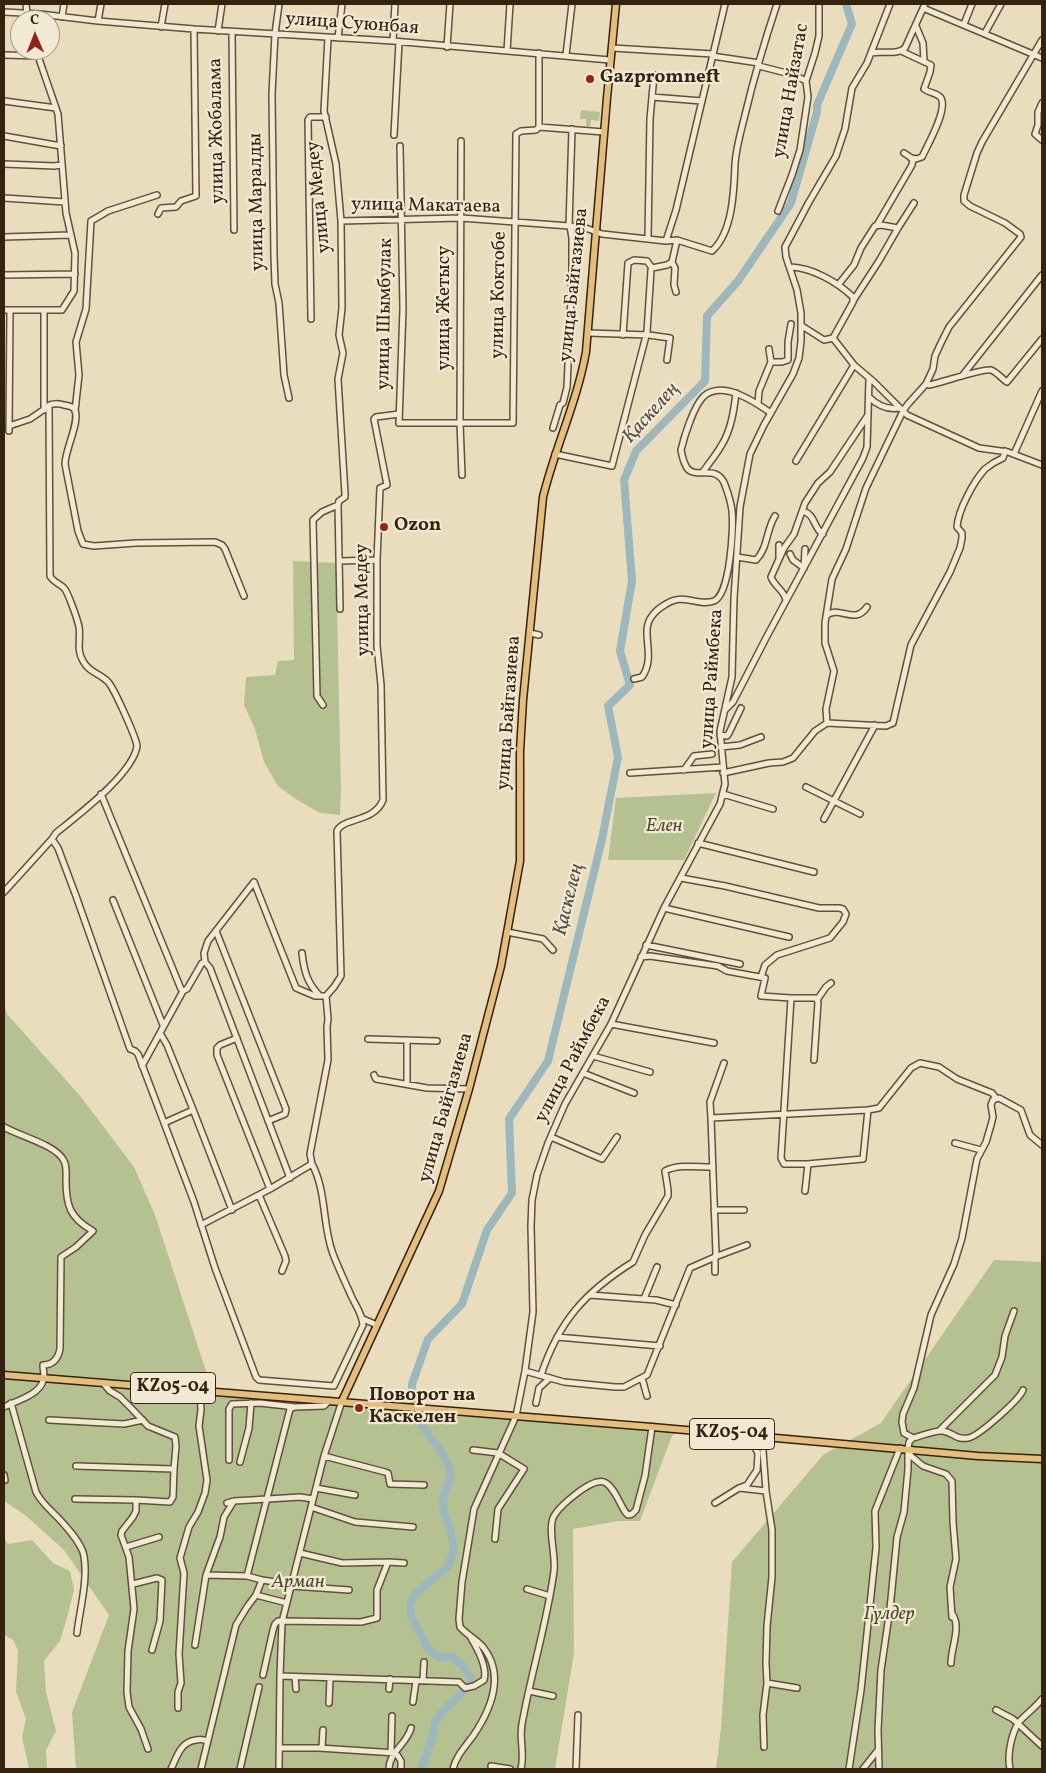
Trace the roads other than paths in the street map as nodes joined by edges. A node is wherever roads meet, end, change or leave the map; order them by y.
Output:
1 (64, 4) edge
2 (101, 4) edge
3 (165, 4) edge
4 (222, 4) edge
5 (279, 4) edge
6 (342, 4) edge
7 (395, 4) edge
8 (450, 4) edge
9 (510, 4) edge
10 (572, 4) edge
11 (616, 4) edge
12 (725, 4) edge
13 (777, 4) edge
14 (819, 4) edge
15 (890, 4) edge
16 (972, 4) edge
17 (1000, 4) edge
18 (924, 6) edge
19 (62, 17) joint
20 (98, 22) junction
21 (964, 24) junction
22 (916, 26) junction
23 (161, 27) junction
24 (194, 29) junction
25 (218, 31) junction
26 (232, 32) junction
27 (985, 33) junction
28 (275, 34) junction
29 (328, 38) junction
30 (338, 38) junction
31 (1042, 40) edge
32 (396, 42) junction
33 (447, 47) junction
34 (612, 48) junction
35 (507, 51) junction
36 (901, 51) junction
37 (539, 53) junction
38 (871, 53) junction
39 (1035, 54) junction
40 (713, 55) junction
41 (566, 56) junction
42 (1042, 58) edge
43 (39, 60) edge
44 (610, 60) junction
45 (924, 61) junction
46 (759, 64) junction
47 (654, 75) dead end
48 (806, 81) junction
49 (652, 97) junction
50 (4, 101) edge
51 (702, 101) junction
52 (1042, 103) edge
53 (56, 108) junction
54 (326, 118) junction
55 (1040, 126) edge
56 (539, 127) junction
57 (572, 128) junction
58 (604, 132) junction
59 (394, 135) dead end
60 (4, 136) edge
61 (1042, 140) edge
62 (461, 141) dead end
63 (61, 146) junction
64 (400, 146) dead end
65 (904, 153) dead end
66 (912, 158) junction
67 (4, 164) edge
68 (62, 164) junction
69 (157, 195) dead end
70 (4, 198) edge
71 (65, 202) junction
72 (914, 203) dead end
73 (778, 211) dead end
74 (158, 214) dead end
75 (461, 218) junction
76 (402, 220) junction
77 (341, 221) junction
78 (516, 223) junction
79 (877, 225) junction
80 (570, 226) junction
81 (898, 228) junction
82 (234, 230) dead end
83 (596, 231) junction
84 (70, 235) junction
85 (4, 237) edge
86 (648, 238) junction
87 (677, 240) junction
88 (666, 241) junction
89 (672, 262) junction
90 (791, 267) junction
91 (652, 268) junction
92 (75, 274) junction
93 (4, 275) edge
94 (1042, 275) edge
95 (838, 285) junction
96 (676, 292) dead end
97 (853, 302) junction
98 (7, 310) edge
99 (44, 310) junction
100 (311, 319) dead end
101 (792, 324) dead end
102 (802, 326) junction
103 (588, 333) junction
104 (623, 335) junction
105 (646, 336) junction
106 (833, 338) junction
107 (1042, 339) edge
108 (769, 349) dead end
109 (667, 360) dead end
110 (771, 362) junction
111 (854, 365) junction
112 (962, 377) junction
113 (869, 378) junction
114 (926, 384) junction
115 (1042, 391) edge
116 (736, 393) junction
117 (76, 394) junction
118 (868, 396) junction
119 (289, 398) dead end
120 (9, 402) junction
121 (63, 404) junction
122 (758, 404) junction
123 (49, 405) junction
124 (4, 408) edge
125 (44, 410) junction
126 (901, 410) junction
127 (75, 412) junction
128 (770, 413) junction
129 (399, 414) junction
130 (868, 414) junction
131 (460, 423) junction
132 (552, 428) dead end
133 (1005, 451) junction
134 (555, 454) junction
135 (1014, 454) junction
136 (796, 461) dead end
137 (1042, 465) edge
138 (703, 472) junction
139 (462, 475) dead end
140 (805, 503) junction
141 (338, 505) junction
142 (803, 511) junction
143 (775, 516) dead end
144 (796, 528) junction
145 (823, 534) junction
146 (779, 545) dead end
147 (805, 549) dead end
148 (790, 554) dead end
149 (737, 558) junction
150 (377, 560) junction
151 (339, 561) junction
152 (779, 562) junction
153 (804, 568) junction
154 (244, 596) dead end
155 (786, 601) junction
156 (867, 607) dead end
157 (340, 609) dead end
158 (826, 616) junction
159 (530, 633) junction
160 (539, 635) dead end
161 (634, 679) dead end
162 (323, 704) dead end
163 (741, 708) dead end
164 (725, 710) junction
165 (827, 723) junction
166 (876, 725) junction
167 (720, 735) junction
168 (761, 737) dead end
169 (721, 747) junction
170 (712, 754) dead end
171 (684, 770) junction
172 (723, 770) junction
173 (630, 773) dead end
174 (806, 787) dead end
175 (101, 794) junction
176 (723, 794) junction
177 (834, 800) junction
178 (773, 809) dead end
179 (860, 814) dead end
180 (824, 819) dead end
181 (52, 839) junction
182 (698, 843) junction
183 (814, 872) dead end
184 (681, 878) junction
185 (4, 892) edge
186 (113, 900) dead end
187 (664, 908) junction
188 (216, 931) junction
189 (507, 932) junction
190 (789, 937) dead end
191 (646, 945) junction
192 (553, 950) dead end
193 (302, 953) dead end
194 (641, 957) junction
195 (717, 959) junction
196 (205, 962) junction
197 (706, 964) junction
198 (740, 964) dead end
199 (761, 978) junction
200 (831, 984) dead end
201 (183, 991) junction
202 (323, 996) junction
203 (791, 998) junction
204 (817, 1000) junction
205 (611, 1024) junction
206 (164, 1025) junction
207 (160, 1033) junction
208 (237, 1038) junction
209 (368, 1039) dead end
210 (407, 1040) junction
211 (437, 1041) dead end
212 (714, 1043) dead end
213 (593, 1056) junction
214 (814, 1060) dead end
215 (724, 1063) dead end
216 (142, 1066) junction
217 (650, 1072) dead end
218 (583, 1073) junction
219 (374, 1075) dead end
220 (406, 1084) junction
221 (469, 1089) junction
222 (634, 1093) dead end
223 (996, 1098) junction
224 (193, 1110) junction
225 (868, 1110) junction
226 (784, 1114) junction
227 (711, 1118) junction
228 (268, 1121) junction
229 (164, 1123) junction
230 (4, 1126) edge
231 (551, 1137) junction
232 (617, 1137) dead end
233 (955, 1143) dead end
234 (1042, 1145) edge
235 (981, 1150) junction
236 (312, 1164) junction
237 (808, 1164) junction
238 (712, 1167) junction
239 (290, 1178) junction
240 (270, 1189) junction
241 (805, 1191) dead end
242 (259, 1195) junction
243 (232, 1210) junction
244 (714, 1210) junction
245 (744, 1210) dead end
246 (201, 1225) junction
247 (748, 1245) dead end
248 (715, 1257) junction
249 (657, 1266) dead end
250 (282, 1271) dead end
251 (715, 1272) dead end
252 (590, 1295) junction
253 (644, 1299) junction
254 (676, 1304) junction
255 (1014, 1311) dead end
256 (363, 1319) junction
257 (377, 1325) junction
258 (557, 1337) junction
259 (660, 1346) junction
260 (525, 1371) junction
261 (4, 1375) edge
262 (541, 1375) junction
263 (44, 1378) junction
264 (550, 1378) junction
265 (642, 1378) junction
266 (103, 1383) junction
267 (200, 1390) junction
268 (1023, 1390) dead end
269 (647, 1396) dead end
270 (330, 1400) junction
271 (342, 1401) junction
272 (11, 1403) junction
273 (251, 1403) junction
274 (536, 1403) dead end
275 (4, 1407) edge
276 (295, 1407) junction
277 (516, 1416) junction
278 (49, 1420) dead end
279 (143, 1420) junction
280 (652, 1427) junction
281 (938, 1432) junction
282 (748, 1435) junction
283 (762, 1436) junction
284 (913, 1438) junction
285 (900, 1448) junction
286 (908, 1449) junction
287 (473, 1450) dead end
288 (498, 1453) junction
289 (324, 1456) junction
290 (1042, 1459) edge
291 (229, 1460) dead end
292 (240, 1462) dead end
293 (76, 1466) dead end
294 (174, 1470) junction
295 (424, 1485) dead end
296 (316, 1488) junction
297 (739, 1488) junction
298 (766, 1491) junction
299 (355, 1495) dead end
300 (75, 1499) dead end
301 (268, 1499) junction
302 (313, 1499) junction
303 (136, 1500) junction
304 (234, 1501) junction
305 (227, 1503) dead end
306 (715, 1503) dead end
307 (311, 1507) junction
308 (413, 1527) dead end
309 (160, 1537) dead end
310 (495, 1539) dead end
311 (126, 1547) junction
312 (552, 1552) dead end
313 (300, 1553) junction
314 (555, 1560) junction
315 (388, 1562) junction
316 (404, 1563) dead end
317 (206, 1575) junction
318 (247, 1576) junction
319 (262, 1580) junction
320 (282, 1583) dead end
321 (133, 1584) junction
322 (292, 1586) junction
323 (527, 1589) dead end
324 (348, 1590) dead end
325 (256, 1595) junction
326 (550, 1596) junction
327 (287, 1603) junction
328 (282, 1622) junction
329 (77, 1633) dead end
330 (471, 1638) junction
331 (195, 1645) dead end
332 (152, 1650) dead end
333 (424, 1662) dead end
334 (951, 1663) dead end
335 (263, 1675) dead end
336 (280, 1676) junction
337 (295, 1677) junction
338 (330, 1678) junction
339 (390, 1679) junction
340 (416, 1681) junction
341 (423, 1681) junction
342 (767, 1683) junction
343 (259, 1687) dead end
344 (797, 1688) dead end
345 (296, 1689) dead end
346 (389, 1689) dead end
347 (528, 1691) junction
348 (553, 1696) dead end
349 (1042, 1700) edge
350 (413, 1702) dead end
351 (329, 1703) dead end
352 (178, 1708) dead end
353 (996, 1710) dead end
354 (578, 1715) dead end
355 (392, 1716) dead end
356 (1018, 1723) junction
357 (411, 1728) dead end
358 (322, 1730) dead end
359 (207, 1741) junction
360 (1042, 1746) edge
361 (764, 1747) dead end
362 (279, 1748) junction
363 (322, 1748) junction
364 (878, 1748) junction
365 (148, 1750) dead end
366 (393, 1753) junction
367 (491, 1766) dead end
368 (171, 1769) edge
369 (201, 1769) edge
370 (240, 1769) edge
371 (279, 1769) edge
372 (389, 1769) edge
373 (401, 1769) edge
374 (453, 1769) edge
375 (510, 1769) edge
376 (521, 1769) edge
377 (576, 1769) edge
378 (849, 1769) edge
379 (863, 1769) edge
380 (879, 1769) edge
381 (1010, 1769) edge

1 - 19 street
2 - 20 street
3 - 23 street
4 - 25 street
5 - 28 street, улица Маралды
6 - 30 street
7 - 32 street
8 - 33 street
9 - 35 street
10 - 41 street
11 - 34 main road, улица Байгазиева
12 - 40 street
13 - 46 street
14 - 48 street, улица Найзатас
15 - 38 street, улица Раймбека
16 - 21 street
17 - 27 street
18 - 21 street
18 - 22 street
19 - 20 street, улица Суюнбая
20 - 23 street, улица Суюнбая
21 - 27 street
22 - 36 street
22 - 45 street
23 - 24 street, улица Суюнбая
24 - 25 street, улица Суюнбая
24 - 74 street
25 - 26 street, улица Суюнбая
26 - 28 street, улица Суюнбая
26 - 82 street, улица Жобалама
27 - 39 street
28 - 29 street, улица Суюнбая
28 - 119 street, улица Маралды
29 - 30 street, улица Суюнбая
29 - 54 street, улица Медеу
30 - 32 street, улица Суюнбая
31 - 39 street
32 - 33 street, улица Суюнбая
32 - 59 street
33 - 35 street, улица Суюнбая
34 - 40 street
34 - 44 main road, улица Байгазиева
35 - 37 street, улица Суюнбая
36 - 38 street
36 - 45 street
37 - 41 street, улица Суюнбая
37 - 56 street
38 - 90 street, улица Раймбека
39 - 42 street
39 - 114 street
40 - 46 street
40 - 51 street
41 - 44 street, улица Суюнбая
43 - 53 street
44 - 58 main road, улица Байгазиева
45 - 66 street
46 - 48 street
46 - 87 street, улица Макатаева
47 - 49 street
48 - 73 street, улица Найзатас
49 - 51 street
49 - 86 street
50 - 53 street
51 - 88 street
52 - 55 street
53 - 63 street
54 - 77 street, улица Медеу
54 - 100 street
55 - 61 street
56 - 57 street
56 - 78 street, улица Коктобе
57 - 58 street
57 - 80 street
58 - 83 main road, улица Байгазиева
60 - 63 street
62 - 75 street, улица Жетысу
63 - 68 street
64 - 76 street, улица Шымбулак
65 - 66 street
66 - 79 street
67 - 68 street
68 - 71 street
69 - 117 street
70 - 71 street
71 - 84 street
72 - 81 street
75 - 76 street, улица Макатаева
75 - 78 street, улица Макатаева
75 - 131 street, улица Жетысу
76 - 77 street, улица Макатаева
76 - 129 street, улица Шымбулак
77 - 141 street, улица Медеу
78 - 80 street, улица Макатаева
78 - 131 street, улица Коктобе
79 - 81 street
79 - 95 street
80 - 83 street, улица Макатаева
80 - 132 street
81 - 97 street
83 - 86 street, улица Макатаева
83 - 103 main road, улица Байгазиева
84 - 85 street
84 - 92 street
86 - 88 street, улица Макатаева
87 - 88 street, улица Макатаева
87 - 89 street
89 - 91 street
89 - 96 street
90 - 95 street
90 - 102 street, улица Раймбека
91 - 104 street
91 - 105 street
92 - 93 street
92 - 99 street
94 - 112 street
95 - 97 street
97 - 106 street
98 - 99 street
98 - 120 street
99 - 125 street
101 - 110 street
102 - 106 street
102 - 128 street, улица Раймбека
103 - 104 street
103 - 134 main road, улица Байгазиева
104 - 105 street
105 - 109 street
105 - 134 street
106 - 111 street
107 - 112 street
108 - 110 street
110 - 122 street
111 - 113 street
111 - 136 street
112 - 114 street
113 - 118 street
113 - 126 street
114 - 126 street
115 - 135 street
116 - 122 street
116 - 138 street
116 - 138 street
117 - 121 street
117 - 127 street
118 - 126 street
118 - 130 street
120 - 124 street
120 - 125 street
121 - 123 street
121 - 127 street
122 - 128 street
123 - 125 street
123 - 175 street
126 - 133 street
126 - 158 street
127 - 154 street
128 - 149 street, улица Раймбека
129 - 131 street, улица Шымбулак
129 - 150 street, улица Медеу
130 - 140 street
130 - 145 street
131 - 139 street, улица Жетысу
133 - 135 street
133 - 166 street
134 - 159 main road, улица Байгазиева
135 - 137 street
138 - 161 street
140 - 142 street
140 - 144 street
141 - 151 street, улица Медеу
141 - 162 street
142 - 144 street
142 - 145 street
143 - 149 street
144 - 152 street
145 - 153 street
146 - 152 street
147 - 153 street
148 - 153 street
149 - 164 street, улица Раймбека
150 - 151 street
150 - 202 street, улица Медеу
151 - 157 street, улица Медеу
152 - 155 street
153 - 155 street
155 - 164 street
156 - 158 street
158 - 165 street
159 - 160 street
159 - 189 main road, улица Байгазиева
163 - 167 street
164 - 167 street, улица Раймбека
165 - 166 street
165 - 172 street
166 - 177 street
167 - 169 street, улица Раймбека
168 - 169 street
169 - 172 street, улица Раймбека
170 - 171 street
171 - 172 street
171 - 173 street
172 - 176 street, улица Раймбека
174 - 177 street
175 - 181 street
175 - 201 street
176 - 178 street
176 - 182 street, улица Раймбека
177 - 179 street
177 - 180 street
181 - 185 street
181 - 216 street
182 - 183 street
182 - 184 street, улица Раймбека
184 - 187 street, улица Раймбека
184 - 199 street
186 - 206 street
187 - 190 street
187 - 191 street, улица Раймбека
188 - 196 street
188 - 202 street
188 - 228 street
189 - 192 street
189 - 221 main road, улица Байгазиева
191 - 194 street, улица Раймбека
191 - 195 street
193 - 202 street
194 - 197 street
194 - 205 street, улица Раймбека
195 - 197 street
195 - 198 street
196 - 201 street
196 - 208 street
197 - 199 street
199 - 203 street
200 - 204 street
201 - 206 street
202 - 236 street
203 - 204 street
203 - 226 street
204 - 214 street
205 - 212 street
205 - 213 street, улица Раймбека
206 - 207 street
207 - 216 street
207 - 224 street
208 - 228 street
208 - 240 street
209 - 210 street
210 - 211 street
210 - 220 street
213 - 217 street
213 - 218 street, улица Раймбека
215 - 227 street
216 - 229 street
218 - 222 street
218 - 231 street, улица Раймбека
219 - 220 street
220 - 221 street
221 - 257 main road, улица Байгазиева
223 - 225 street
223 - 234 street
223 - 235 street
224 - 229 street
224 - 243 street
225 - 226 street
225 - 237 street
226 - 227 street
226 - 237 street
227 - 238 street
228 - 239 street
229 - 246 street
230 - 263 street
231 - 232 street
231 - 260 street, улица Раймбека
233 - 235 street
235 - 284 street
236 - 239 street
236 - 256 street
237 - 241 street
238 - 244 street
238 - 252 street
239 - 240 street
240 - 242 street
242 - 243 street
242 - 250 street
243 - 246 street
244 - 245 street
244 - 248 street
246 - 256 street
247 - 248 street
248 - 251 street
248 - 254 street
249 - 253 street
252 - 253 street
252 - 258 street
253 - 254 street
254 - 259 street
255 - 281 street
256 - 257 street
257 - 271 main road, улица Байгазиева
258 - 259 street
258 - 262 street
259 - 265 street
260 - 262 street
260 - 277 street, улица Раймбека
261 - 263 main road, KZ05-04
262 - 264 street
263 - 266 main road, KZ05-04
263 - 272 street
264 - 265 street
264 - 274 street
265 - 269 street
266 - 267 main road, KZ05-04
266 - 279 street
267 - 270 main road, KZ05-04
267 - 352 street
268 - 281 street
270 - 271 main road, KZ05-04
270 - 276 street
271 - 277 main road, KZ05-04
271 - 289 street
272 - 275 street
272 - 329 street
273 - 276 street
273 - 291 street
273 - 292 street
276 - 301 street
277 - 280 main road, KZ05-04
277 - 288 street, улица Раймбека
278 - 279 street
279 - 294 street
280 - 282 main road, KZ05-04
280 - 314 street
281 - 284 street
282 - 283 main road, KZ05-04
282 - 297 street
283 - 285 main road, KZ05-04
283 - 298 street
284 - 286 street
285 - 286 main road, KZ05-04
285 - 378 street
286 - 290 main road, KZ05-04
286 - 334 street
286 - 364 street
287 - 288 street
288 - 310 street
288 - 330 street, улица Раймбека
289 - 295 street
289 - 296 street
293 - 294 street
294 - 303 street
296 - 299 street
296 - 302 street
297 - 298 street
297 - 306 street
298 - 342 street
300 - 303 street
301 - 302 street
301 - 304 street
301 - 318 street
302 - 307 street
303 - 311 street
304 - 305 street
304 - 317 street
307 - 308 street
307 - 313 street
309 - 311 street
311 - 321 street
312 - 314 street
313 - 315 street
313 - 322 street
314 - 326 street
315 - 316 street
315 - 328 street
317 - 318 street
317 - 331 street
318 - 319 street
319 - 320 street
319 - 325 street
321 - 332 street
321 - 365 street
322 - 324 street
322 - 327 street
323 - 326 street
325 - 327 street
325 - 359 street
326 - 347 street
327 - 328 street
328 - 335 street
328 - 336 street
330 - 341 street
330 - 374 street
333 - 341 street
336 - 337 street
336 - 362 street
337 - 338 street
337 - 345 street
338 - 339 street
338 - 351 street
339 - 340 street
339 - 346 street
340 - 341 street
340 - 350 street
342 - 344 street
342 - 361 street
343 - 370 street
347 - 348 street
347 - 376 street
349 - 356 street
353 - 356 street
354 - 377 street
355 - 366 street
356 - 360 street
356 - 381 street
357 - 366 street
358 - 363 street
359 - 368 street
359 - 369 street
362 - 363 street
362 - 371 street
363 - 366 street
364 - 379 street
364 - 380 street
366 - 372 street
366 - 373 street
367 - 375 street

